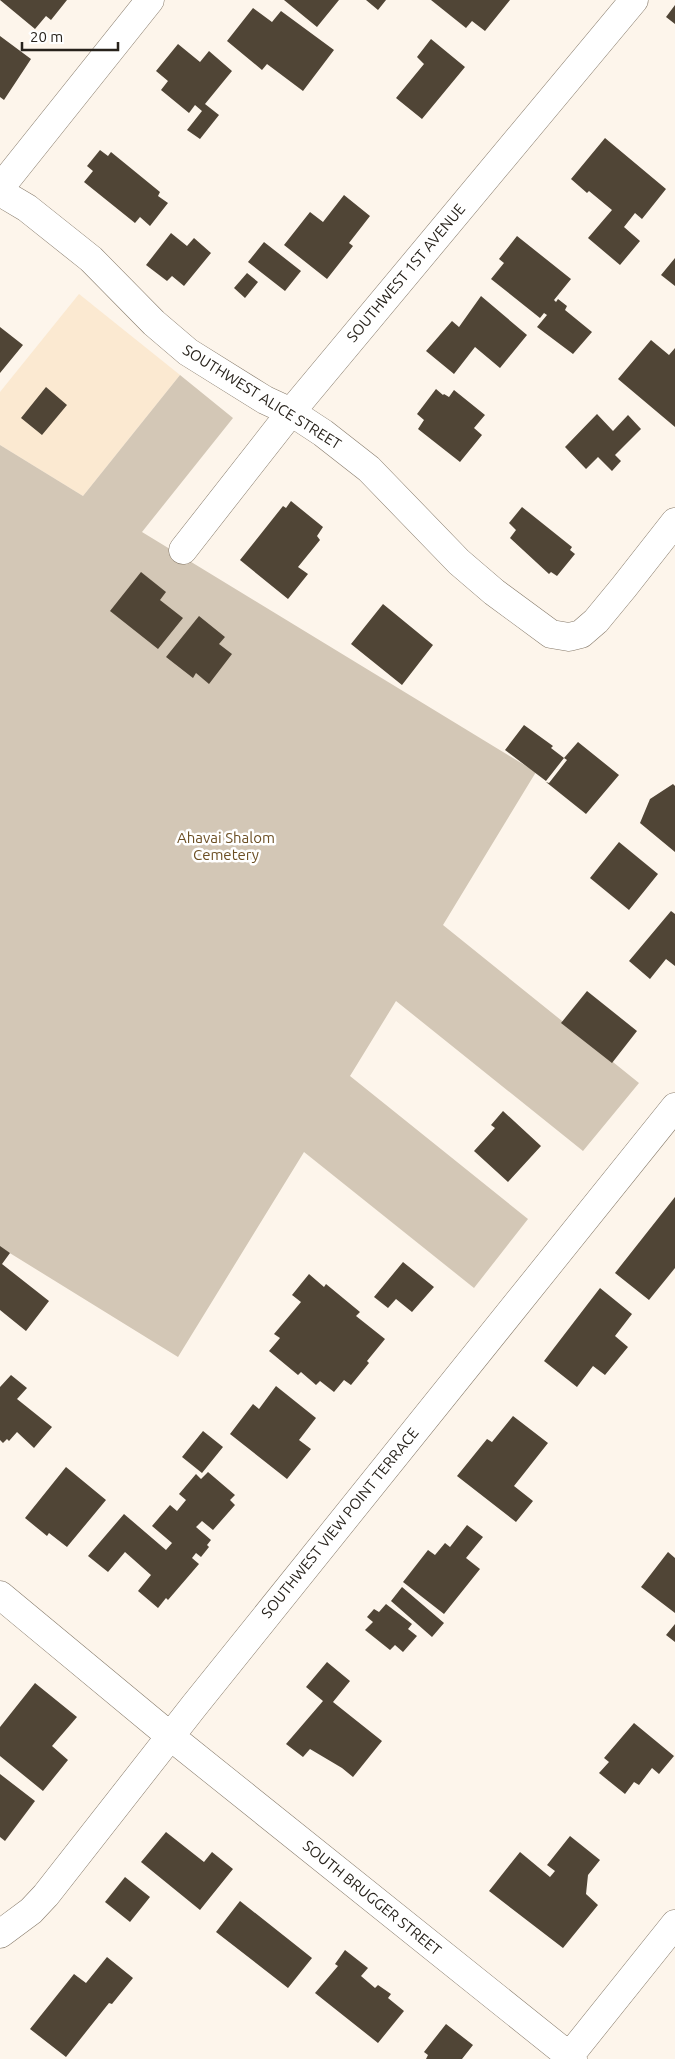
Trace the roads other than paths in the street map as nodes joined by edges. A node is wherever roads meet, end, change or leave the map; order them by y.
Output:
1 (150, 0) edge
2 (634, 0) edge
3 (0, 188) edge
4 (0, 192) edge
5 (290, 412) junction
6 (675, 522) edge
7 (183, 550) dead end
8 (675, 1106) edge
9 (0, 1595) edge
10 (170, 1736) junction
11 (675, 1924) edge
12 (0, 1934) edge
13 (570, 2058) edge

1 - 3 street
2 - 5 street, SOUTHWEST 1ST AVENUE
4 - 5 street, SOUTHWEST ALICE STREET
5 - 6 street, SOUTHWEST ALICE STREET
5 - 7 street, SOUTHWEST 1ST AVENUE
8 - 10 street, SOUTHWEST VIEW POINT TERRACE
9 - 10 street, SOUTH BRUGGER STREET
10 - 12 street, SOUTHWEST VIEW POINT TERRACE
10 - 13 street, SOUTH BRUGGER STREET
11 - 13 street

